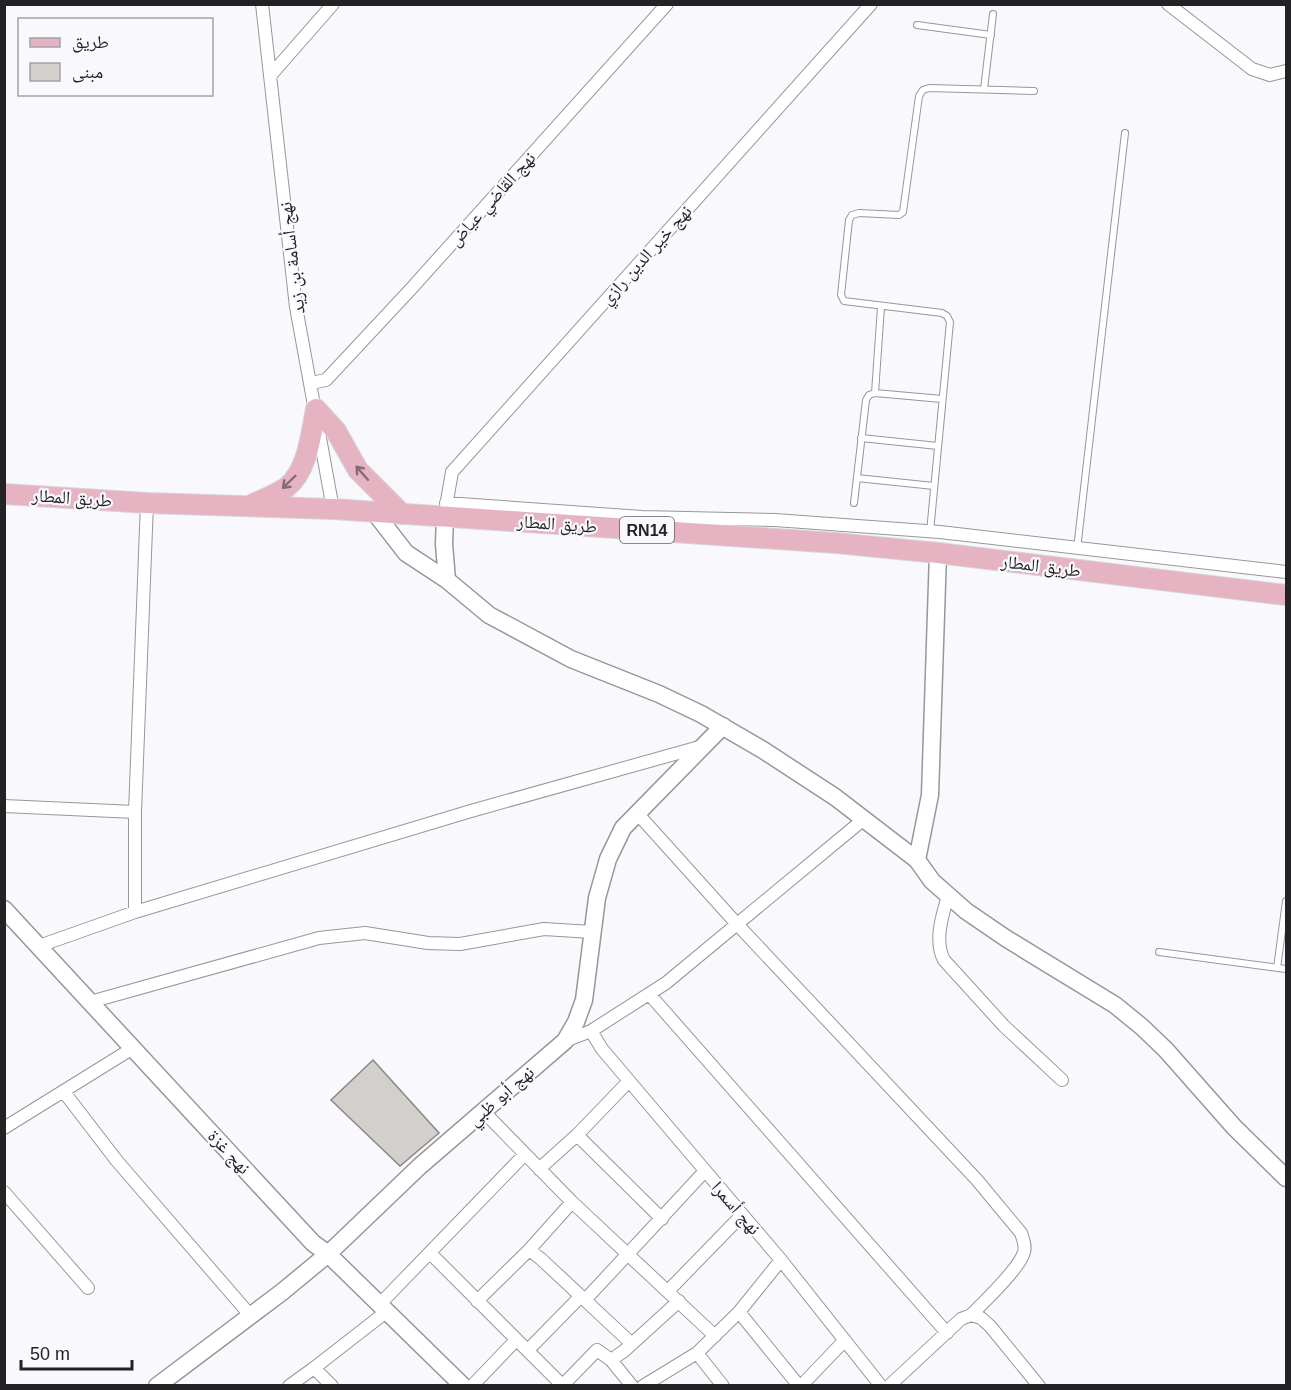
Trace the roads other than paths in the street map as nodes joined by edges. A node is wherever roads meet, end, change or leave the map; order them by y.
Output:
1 (262, 4) edge
2 (333, 4) edge
3 (667, 4) edge
4 (871, 4) edge
5 (1168, 4) edge
6 (993, 14) dead end
7 (917, 25) dead end
8 (991, 35) junction
9 (1287, 71) edge
10 (270, 76) junction
11 (984, 89) junction
12 (1034, 91) dead end
13 (1125, 133) dead end
14 (881, 307) junction
15 (311, 383) junction
16 (875, 393) junction
17 (942, 399) junction
18 (316, 409) junction
19 (861, 438) junction
20 (938, 446) junction
21 (857, 478) junction
22 (934, 486) junction
23 (4, 494) edge
24 (147, 503) junction
25 (854, 504) dead end
26 (249, 506) junction
27 (333, 509) junction
28 (445, 510) junction
29 (375, 513) junction
30 (402, 514) junction
31 (935, 532) junction
32 (1077, 549) junction
33 (938, 553) junction
34 (1287, 572) edge
35 (447, 580) junction
36 (1287, 595) edge
37 (723, 726) junction
38 (705, 746) junction
39 (4, 806) edge
40 (135, 812) junction
41 (637, 813) junction
42 (864, 819) junction
43 (917, 860) junction
44 (948, 896) junction
45 (1287, 901) edge
46 (4, 909) edge
47 (135, 912) junction
48 (736, 924) junction
49 (592, 932) junction
50 (39, 946) junction
51 (1159, 952) dead end
52 (1277, 968) junction
53 (1287, 969) edge
54 (650, 994) junction
55 (90, 1002) junction
56 (591, 1031) junction
57 (565, 1041) junction
58 (133, 1048) junction
59 (1062, 1080) dead end
60 (629, 1081) junction
61 (63, 1092) junction
62 (4, 1112) edge
63 (484, 1112) junction
64 (9, 1125) edge
65 (577, 1135) junction
66 (525, 1154) junction
67 (539, 1169) junction
68 (705, 1171) junction
69 (1287, 1178) edge
70 (4, 1192) edge
71 (572, 1202) junction
72 (742, 1215) junction
73 (662, 1219) junction
74 (529, 1250) junction
75 (430, 1253) junction
76 (327, 1254) junction
77 (628, 1255) junction
78 (781, 1260) junction
79 (88, 1288) dead end
80 (668, 1291) junction
81 (583, 1298) junction
82 (477, 1301) junction
83 (678, 1301) junction
84 (382, 1309) junction
85 (739, 1312) junction
86 (250, 1315) junction
87 (971, 1315) junction
88 (947, 1333) junction
89 (715, 1336) junction
90 (516, 1340) junction
91 (845, 1340) junction
92 (632, 1344) junction
93 (528, 1350) junction
94 (697, 1353) junction
95 (611, 1360) junction
96 (314, 1368) junction
97 (167, 1383) edge
98 (562, 1385) edge
99 (289, 1386) edge
100 (332, 1386) edge
101 (463, 1386) edge
102 (472, 1386) edge
103 (632, 1386) edge
104 (643, 1386) edge
105 (723, 1386) edge
106 (800, 1386) edge
107 (881, 1386) edge
108 (889, 1386) edge
109 (1039, 1386) edge

1 - 10 street, نهج أسامة بن زيد
2 - 10 street
3 - 15 street, نهج القاضي عياض
4 - 28 street, نهج خير الدين رازي
5 - 9 street
6 - 8 lane
7 - 8 lane
8 - 11 lane
10 - 15 street, نهج أسامة بن زيد
11 - 12 lane
11 - 14 lane
13 - 32 lane
14 - 16 lane
14 - 17 lane
15 - 18 street, نهج أسامة بن زيد
16 - 17 lane
16 - 19 lane
17 - 20 lane
18 -> 26 main road
18 - 27 street, نهج أسامة بن زيد
30 -> 18 main road
19 - 20 lane
19 - 21 lane
20 - 22 lane
21 - 22 lane
21 - 25 lane
22 - 31 lane
23 - 24 main road, طريق المطار / RN14
24 - 26 main road, طريق المطار / RN14
24 - 40 street
26 - 27 main road, طريق المطار / RN14
27 - 29 main road, طريق المطار / RN14
28 - 30 main road, طريق المطار / RN14
28 - 31 street
28 - 33 main road, طريق المطار / RN14
28 - 35 street
29 - 30 main road, طريق المطار / RN14
29 - 35 street
31 - 32 street
31 - 33 street
32 - 34 street
33 - 36 main road, طريق المطار / RN14
33 - 43 street
35 - 37 street
37 - 38 street, نهج أبو ظبي
37 - 42 street
38 - 41 street, نهج أبو ظبي
38 - 47 street
39 - 40 street
40 - 47 street
41 - 48 street
41 - 49 street, نهج أبو ظبي
42 - 43 street
42 - 48 street
43 - 44 street
44 - 59 street
44 - 69 street
45 - 52 lane
46 - 50 street, نهج غزة
47 - 50 street
48 - 54 street
48 - 87 street
49 - 55 street
49 - 57 street, نهج أبو ظبي
50 - 55 street, نهج غزة
51 - 52 lane
52 - 53 lane
54 - 56 street
54 - 88 street
55 - 58 street, نهج غزة
56 - 57 street
56 - 60 street, نهج أسمرا
57 - 63 street, نهج أبو ظبي
58 - 61 street
58 - 76 street, نهج غزة
60 - 65 street
60 - 68 street, نهج أسمرا
61 - 64 street
61 - 86 street
62 - 64 street
63 - 66 street
63 - 76 street, نهج أبو ظبي
65 - 67 street
65 - 73 street
66 - 67 street
66 - 75 street
67 - 71 street
68 - 72 street, نهج أسمرا
68 - 73 street
70 - 79 street
71 - 74 street
71 - 77 street
72 - 78 street, نهج أسمرا
72 - 80 street
73 - 77 street
74 - 81 street
74 - 82 street
75 - 82 street
75 - 84 street
76 - 84 street, نهج غزة
76 - 86 street, نهج أبو ظبي
77 - 80 street
77 - 81 street
78 - 85 street
78 - 91 street, نهج أسمرا
80 - 83 street
81 - 92 street
81 - 93 street
82 - 90 street
83 - 89 street
83 - 92 street
84 - 96 street
84 - 101 street, نهج غزة
85 - 89 street
85 - 106 street
86 - 97 street, نهج أبو ظبي
87 - 88 street
87 - 109 street
88 - 108 street
89 - 94 street
90 - 93 street
90 - 102 street
91 - 106 street
91 - 107 street, نهج أسمرا
92 - 95 street
93 - 98 street
94 - 104 street
94 - 105 street
95 - 98 street
95 - 103 street
96 - 99 street
96 - 100 street

